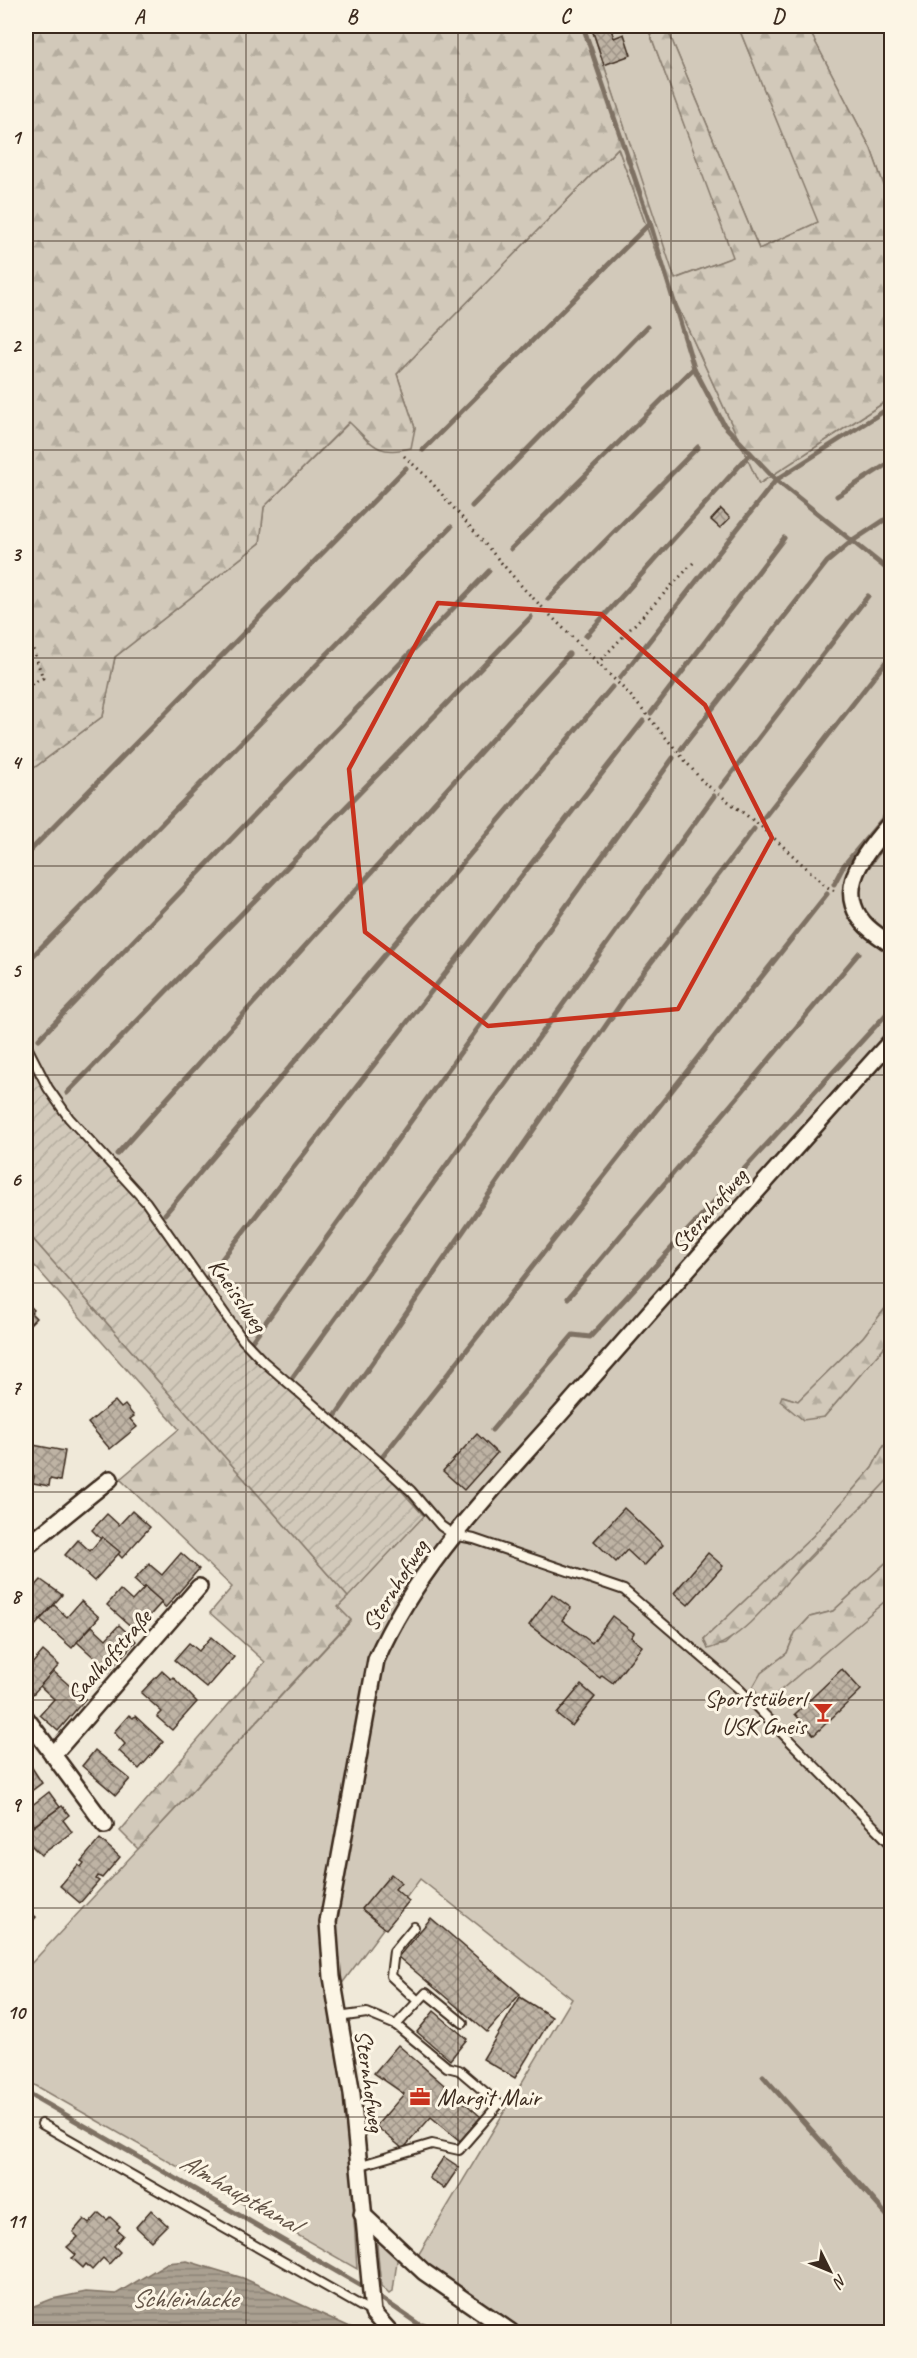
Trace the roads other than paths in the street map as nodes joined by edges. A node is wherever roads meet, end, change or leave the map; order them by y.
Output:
1 (891, 821) edge
2 (891, 945) edge
3 (891, 1040) edge
4 (26, 1046) edge
5 (110, 1479) dead end
6 (454, 1535) junction
7 (26, 1547) edge
8 (199, 1587) dead end
9 (26, 1718) edge
10 (53, 1755) junction
11 (105, 1825) dead end
12 (891, 1845) edge
13 (414, 1928) dead end
14 (418, 2001) junction
15 (338, 2017) junction
16 (463, 2023) dead end
17 (396, 2025) junction
18 (42, 2124) dead end
19 (358, 2166) junction
20 (362, 2214) junction
21 (373, 2313) junction
22 (390, 2332) edge
23 (511, 2332) edge

1 - 2 street
3 - 6 street, Sternhofweg
4 - 6 lane, Kneisslweg
5 - 7 street
6 - 12 lane
6 - 15 street, Sternhofweg
8 - 10 street, Saalhofstraße
9 - 10 street
10 - 11 street
13 - 14 lane
14 - 16 lane
14 - 17 lane
15 - 17 lane
15 - 19 street, Sternhofweg
17 - 19 lane
18 - 21 lane
19 - 20 street, Sternhofweg
20 - 21 street, Sternhofweg
20 - 23 street
21 - 22 street

